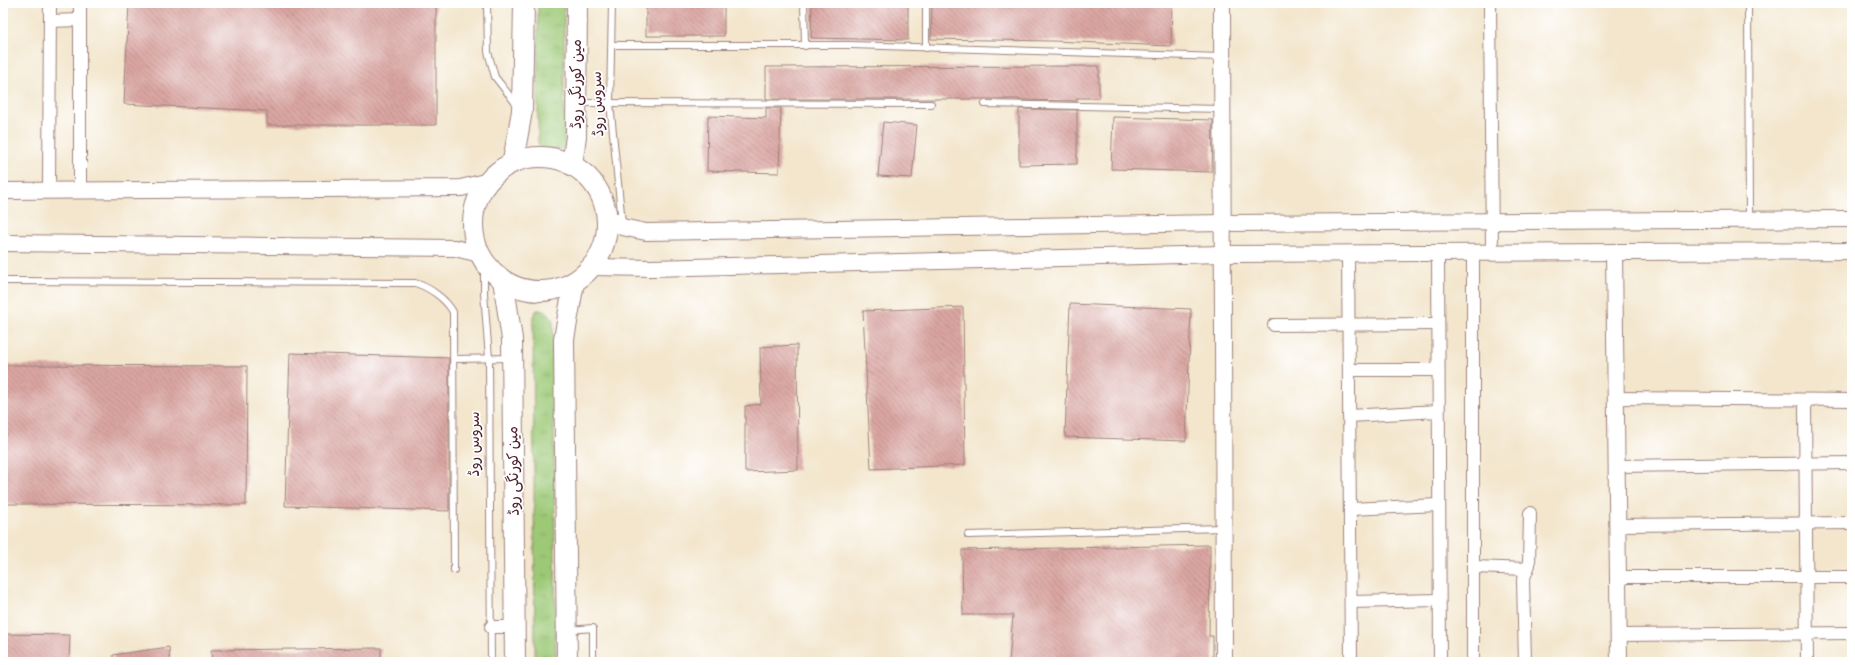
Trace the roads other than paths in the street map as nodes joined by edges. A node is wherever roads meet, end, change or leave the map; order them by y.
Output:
1 (50, 3) edge
2 (80, 3) edge
3 (487, 3) edge
4 (524, 3) edge
5 (577, 3) edge
6 (612, 3) edge
7 (804, 3) edge
8 (926, 3) edge
9 (1222, 3) edge
10 (1490, 3) edge
11 (1748, 3) edge
12 (80, 20) junction
13 (50, 21) junction
14 (612, 45) junction
15 (804, 46) junction
16 (926, 48) junction
17 (1221, 57) junction
18 (577, 103) junction
19 (610, 103) junction
20 (931, 104) dead end
21 (985, 104) dead end
22 (1222, 109) junction
23 (522, 111) junction
24 (513, 161) junction
25 (572, 165) junction
26 (489, 181) junction
27 (49, 190) junction
28 (80, 190) junction
29 (3, 191) edge
30 (606, 215) junction
31 (1852, 219) edge
32 (1749, 220) junction
33 (1492, 221) junction
34 (1223, 223) junction
35 (622, 227) junction
36 (3, 243) edge
37 (1852, 251) edge
38 (1614, 252) junction
39 (1438, 253) junction
40 (1473, 253) junction
41 (1492, 253) junction
42 (1222, 254) junction
43 (1348, 254) junction
44 (482, 258) junction
45 (593, 267) junction
46 (503, 280) junction
47 (3, 281) edge
48 (574, 282) junction
49 (1349, 324) junction
50 (1438, 324) junction
51 (1274, 325) dead end
52 (454, 358) junction
53 (489, 358) junction
54 (512, 358) junction
55 (1349, 370) junction
56 (1438, 370) junction
57 (1616, 398) junction
58 (1805, 400) junction
59 (1852, 400) edge
60 (1438, 411) junction
61 (1349, 416) junction
62 (1852, 463) edge
63 (1805, 464) junction
64 (1617, 466) junction
65 (1439, 505) junction
66 (1350, 509) junction
67 (1530, 513) dead end
68 (1852, 523) edge
69 (1806, 524) junction
70 (1618, 525) junction
71 (1224, 528) junction
72 (968, 535) dead end
73 (1474, 567) junction
74 (1527, 569) junction
75 (454, 570) dead end
76 (1618, 577) junction
77 (1806, 577) junction
78 (1852, 577) edge
79 (1439, 600) junction
80 (1351, 602) junction
81 (491, 627) junction
82 (514, 627) junction
83 (567, 630) junction
84 (1852, 633) edge
85 (1807, 634) junction
86 (1619, 635) junction
87 (491, 662) edge
88 (515, 662) edge
89 (567, 662) edge
90 (593, 662) edge
91 (1224, 662) edge
92 (1351, 662) edge
93 (1440, 662) edge
94 (1473, 662) edge
95 (1525, 662) edge
96 (1619, 662) edge
97 (1807, 662) edge

1 - 13 street
2 - 12 street
3 - 23 lane
4 - 23 main road
5 - 18 main road, مین کورنگی روڈ
6 - 14 lane, سروس روڈ
7 - 15 lane
8 - 16 lane
9 - 17 street
10 - 33 street
11 - 32 lane
12 - 13 street
12 - 28 street
13 - 27 street
14 - 15 lane
14 - 19 lane, سروس روڈ
15 - 16 lane
16 - 17 lane
17 - 22 street
18 - 19 lane
18 - 25 main road, مین کورنگی روڈ
19 - 20 lane
19 - 35 lane, سروس روڈ
21 - 22 lane
22 - 34 street
23 - 24 main road
24 - 25 main road
24 - 26 main road
25 - 30 main road
26 - 28 street
26 - 44 main road
27 - 28 street
27 - 29 street
30 - 35 street
30 - 45 main road
31 - 32 street
32 - 33 street
33 - 34 street
33 - 41 street
34 - 35 street
34 - 42 street
36 - 44 street
37 - 38 street
38 - 41 street
38 - 57 street
39 - 40 street
39 - 43 street
39 - 50 street
40 - 41 street
40 - 73 street
42 - 43 street
42 - 45 street
42 - 71 street
43 - 49 street
44 - 46 main road
44 - 53 lane, سروس روڈ
45 - 48 main road
46 - 48 main road
46 - 54 main road, مین کورنگی روڈ
47 - 52 lane
48 - 83 main road
49 - 50 street
49 - 51 street
49 - 55 street
50 - 56 street
52 - 53 lane
52 - 75 lane
53 - 54 lane
53 - 81 lane, سروس روڈ
54 - 82 main road, مین کورنگی روڈ
55 - 56 street
55 - 61 street
56 - 60 street
57 - 58 street
57 - 64 street
58 - 59 street
58 - 63 street
60 - 61 street
60 - 65 street
61 - 66 street
62 - 63 street
63 - 64 street
63 - 69 street
64 - 70 street
65 - 66 street
65 - 79 street
66 - 80 street
67 - 74 street
68 - 69 street
69 - 70 street
69 - 77 street
70 - 76 street
71 - 72 lane
71 - 91 street
73 - 74 street
73 - 94 street
74 - 95 street
76 - 77 street
76 - 86 street
77 - 78 street
77 - 85 street
79 - 80 street
79 - 93 street
80 - 92 street
81 - 82 street
81 - 87 lane, سروس روڈ
82 - 88 main road, مین کورنگی روڈ
83 - 89 main road
83 - 90 lane
84 - 85 street
85 - 86 street
85 - 97 street
86 - 96 street

